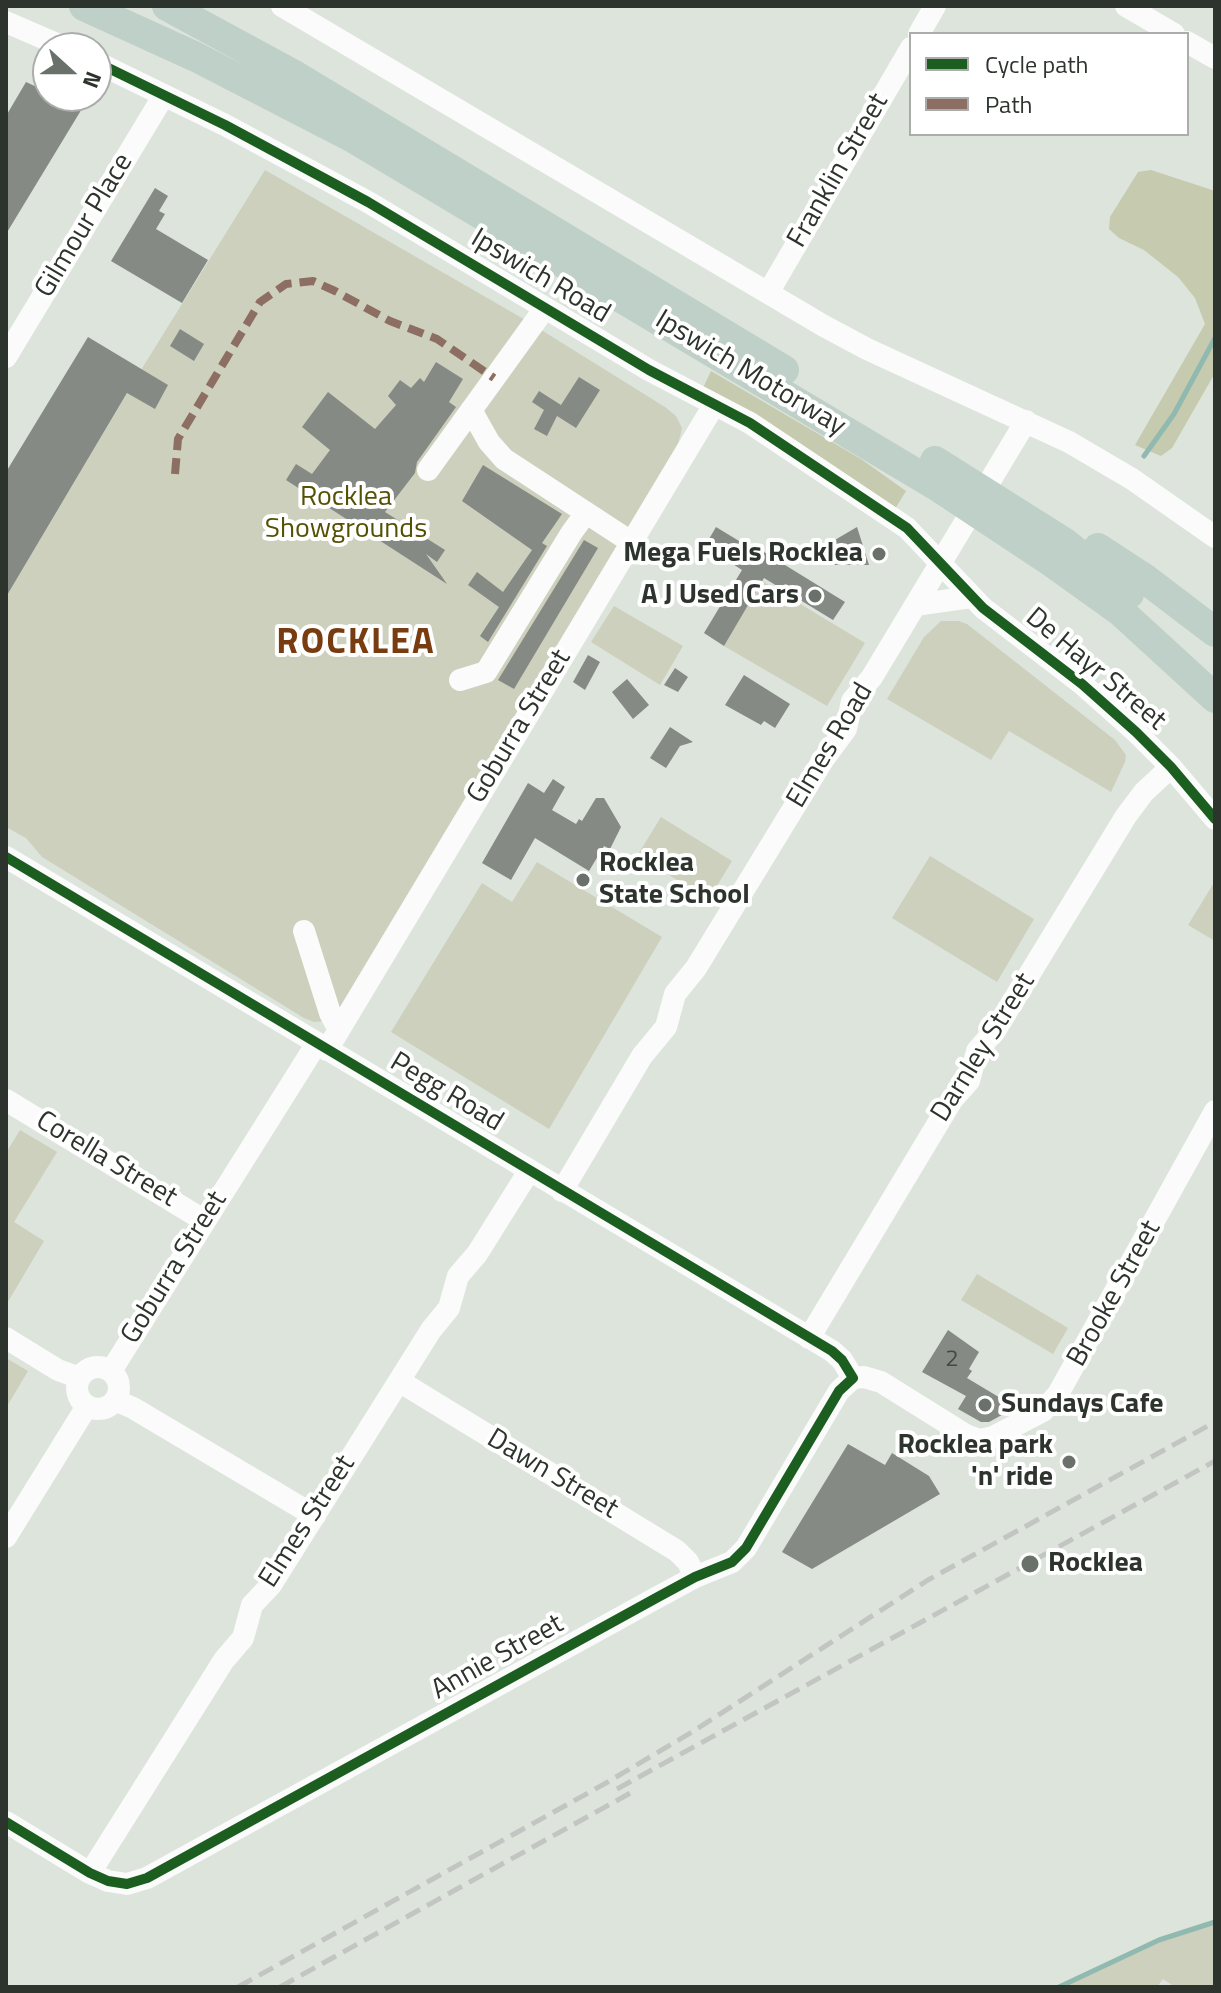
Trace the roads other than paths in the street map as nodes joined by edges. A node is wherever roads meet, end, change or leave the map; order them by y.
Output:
1 (84, 6) edge
2 (167, 6) edge
3 (282, 6) edge
4 (935, 6) edge
5 (1126, 6) edge
6 (6, 22) edge
7 (920, 32) edge
8 (1171, 32) edge
9 (32, 33) edge
10 (1189, 43) edge
11 (909, 51) edge
12 (1215, 58) edge
13 (112, 70) edge
14 (164, 95) junction
15 (768, 293) junction
16 (545, 308) junction
17 (6, 357) edge
18 (714, 405) junction
19 (471, 410) junction
20 (1026, 421) junction
21 (428, 470) dead end
22 (942, 477) junction
23 (586, 513) junction
24 (1006, 518) junction
25 (1215, 537) edge
26 (631, 542) junction
27 (1065, 543) junction
28 (940, 562) junction
29 (971, 597) junction
30 (915, 605) junction
31 (1120, 611) junction
32 (1215, 632) edge
33 (1215, 669) edge
34 (460, 680) dead end
35 (1215, 698) edge
36 (1215, 724) edge
37 (1171, 767) junction
38 (1215, 819) edge
39 (6, 857) edge
40 (304, 931) dead end
41 (339, 1030) junction
42 (322, 1046) junction
43 (6, 1100) edge
44 (1215, 1111) edge
45 (529, 1171) junction
46 (562, 1191) junction
47 (205, 1221) junction
48 (6, 1338) edge
49 (809, 1338) junction
50 (111, 1371) junction
51 (80, 1378) junction
52 (853, 1378) junction
53 (399, 1381) junction
54 (115, 1400) junction
55 (87, 1406) junction
56 (315, 1516) junction
57 (6, 1537) edge
58 (695, 1577) junction
59 (6, 1822) edge
60 (90, 1873) junction

1 - 22 highway, Ipswich Motorway
2 - 22 highway, Ipswich Motorway
3 - 15 street
4 - 7 street
5 - 8 street
6 - 9 street
10 - 12 street
11 - 15 street, Franklin Street
13 - 14 street, Ipswich Road
14 - 16 street, Ipswich Road
14 - 17 street, Gilmour Place
15 - 20 street
16 - 18 street, Ipswich Road
16 - 19 street
18 - 26 street, Goburra Street
18 - 28 street, Ipswich Road
19 - 21 street
19 - 23 street
20 - 25 street
20 - 28 street, Elmes Road
22 - 24 highway, Ipswich Motorway
23 - 26 street
23 - 34 street
24 - 27 highway, Ipswich Motorway
24 - 31 highway, Ipswich Motorway
26 - 41 street, Goburra Street
27 - 32 highway
27 - 33 highway, Ipswich Motorway
28 - 29 street, De Hayr Street
28 - 30 street, Elmes Road
29 - 30 street
29 - 37 street, De Hayr Street
30 - 46 street, Elmes Road
31 - 35 highway, Ipswich Motorway
31 - 36 highway
37 - 38 street, De Hayr Street
37 - 49 street, Darnley Street
39 - 42 street, Pegg Road
40 - 41 street
41 - 42 street, Goburra Street
42 - 45 street, Pegg Road
42 - 47 street, Goburra Street
43 - 47 street, Corella Street
44 - 52 street, Brooke Street
45 - 46 street, Pegg Road
45 - 53 street, Elmes Street
46 - 49 street, Pegg Road
47 - 50 street, Goburra Street
48 - 51 street
49 - 52 street, Pegg Road
50 - 51 street
50 - 54 street
51 - 55 street
52 - 58 street, Annie Street
53 - 56 street, Elmes Street
53 - 58 street, Dawn Street
54 - 55 street
54 - 56 street
55 - 57 street
56 - 60 street, Elmes Street
58 - 60 street, Annie Street
59 - 60 street, Annie Street

